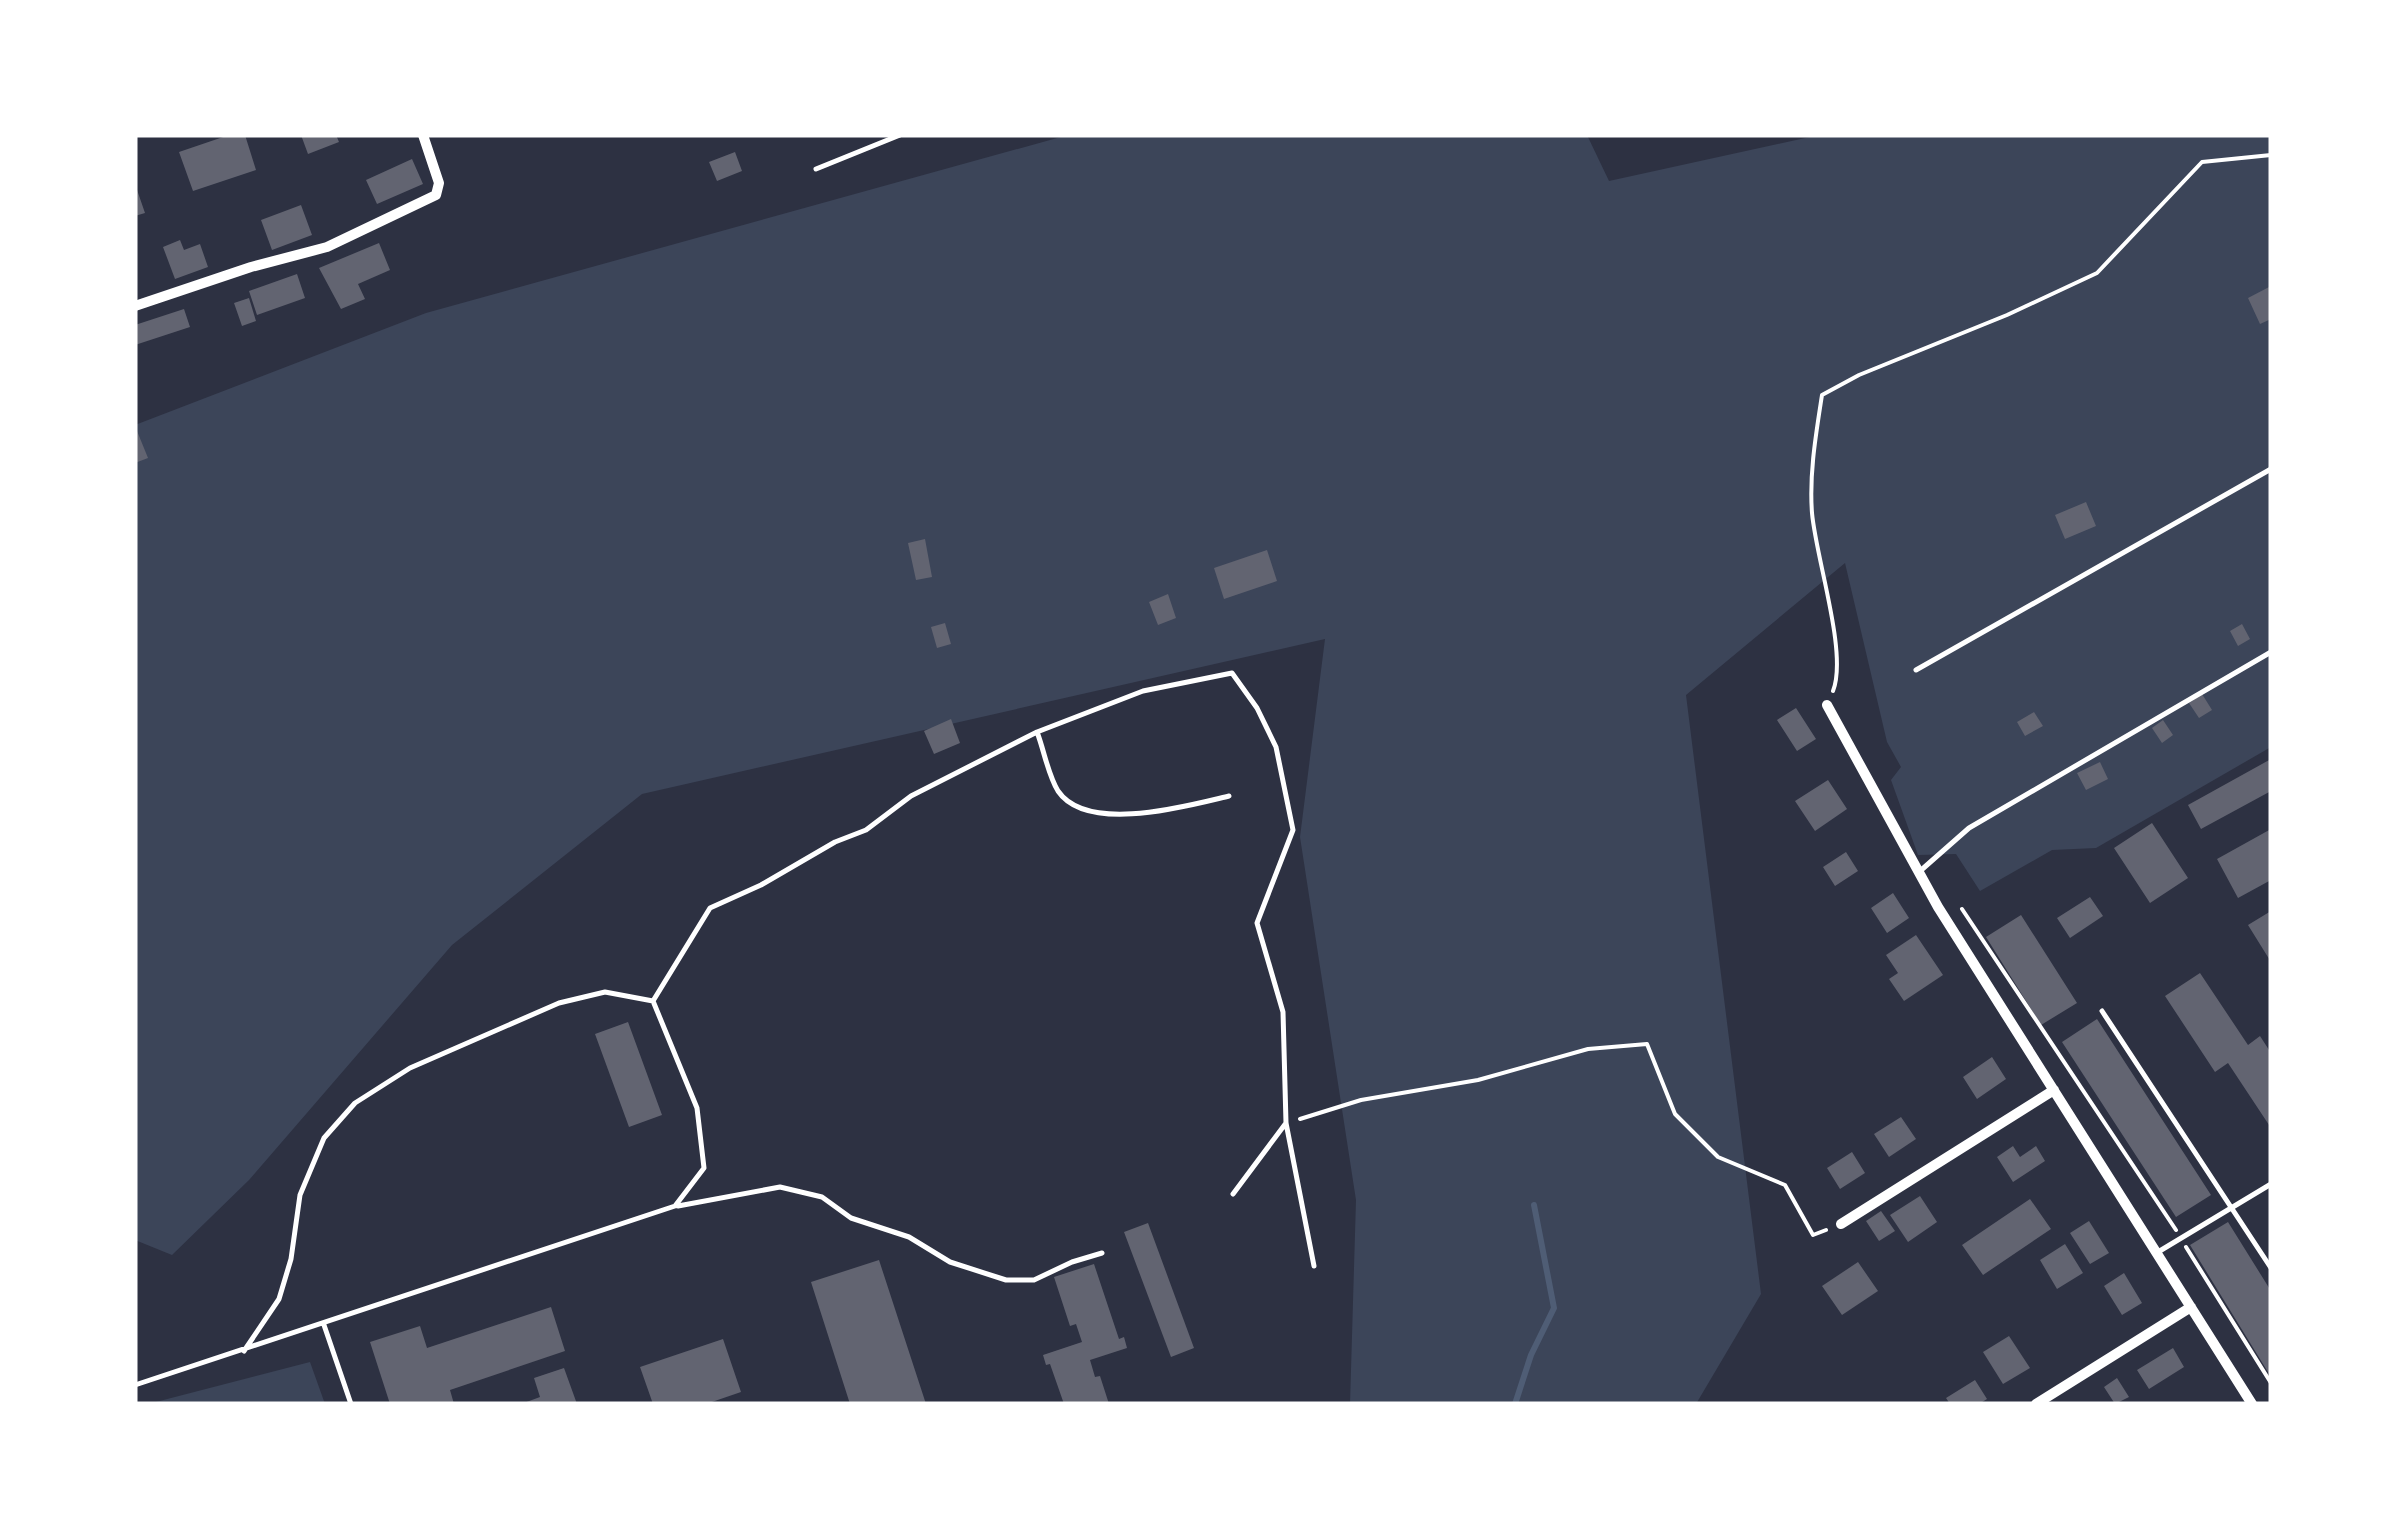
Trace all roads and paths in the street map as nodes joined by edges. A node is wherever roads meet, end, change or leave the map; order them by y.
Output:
1 (423, 135) edge
2 (900, 135) edge
3 (2271, 154) edge
4 (816, 169) dead end
5 (135, 306) edge
6 (2271, 469) edge
7 (2271, 652) edge
8 (1916, 670) dead end
9 (1828, 705) joint
10 (1037, 732) junction
11 (1229, 796) dead end
12 (1919, 872) junction
13 (1962, 909) dead end
14 (653, 1001) junction
15 (2102, 1011) dead end
16 (2054, 1090) junction
17 (1286, 1123) junction
18 (2271, 1184) edge
19 (1233, 1194) dead end
20 (675, 1206) junction
21 (2233, 1207) junction
22 (1841, 1224) joint
23 (2181, 1238) junction
24 (1102, 1252) dead end
25 (2157, 1253) junction
26 (1314, 1266) dead end
27 (2271, 1268) edge
28 (2191, 1307) junction
29 (324, 1324) junction
30 (244, 1351) junction
31 (2271, 1382) edge
32 (135, 1385) edge
33 (351, 1404) edge
34 (2036, 1404) edge
35 (2252, 1404) edge

1 - 5 street
2 - 4 lane
3 - 9 path
6 - 8 lane
7 - 12 lane
9 - 12 street
10 - 11 lane
10 - 14 lane
10 - 17 lane
12 - 16 street
13 - 23 path
14 - 20 lane
14 - 30 lane
15 - 21 lane
16 - 22 street
16 - 25 street
17 - 19 lane
17 - 22 path
17 - 26 lane
18 - 21 lane
20 - 24 lane
20 - 29 lane
21 - 23 lane
21 - 27 lane
23 - 25 lane
23 - 31 path
25 - 28 street
28 - 34 street
28 - 35 street
29 - 30 lane
29 - 33 lane
30 - 32 lane

